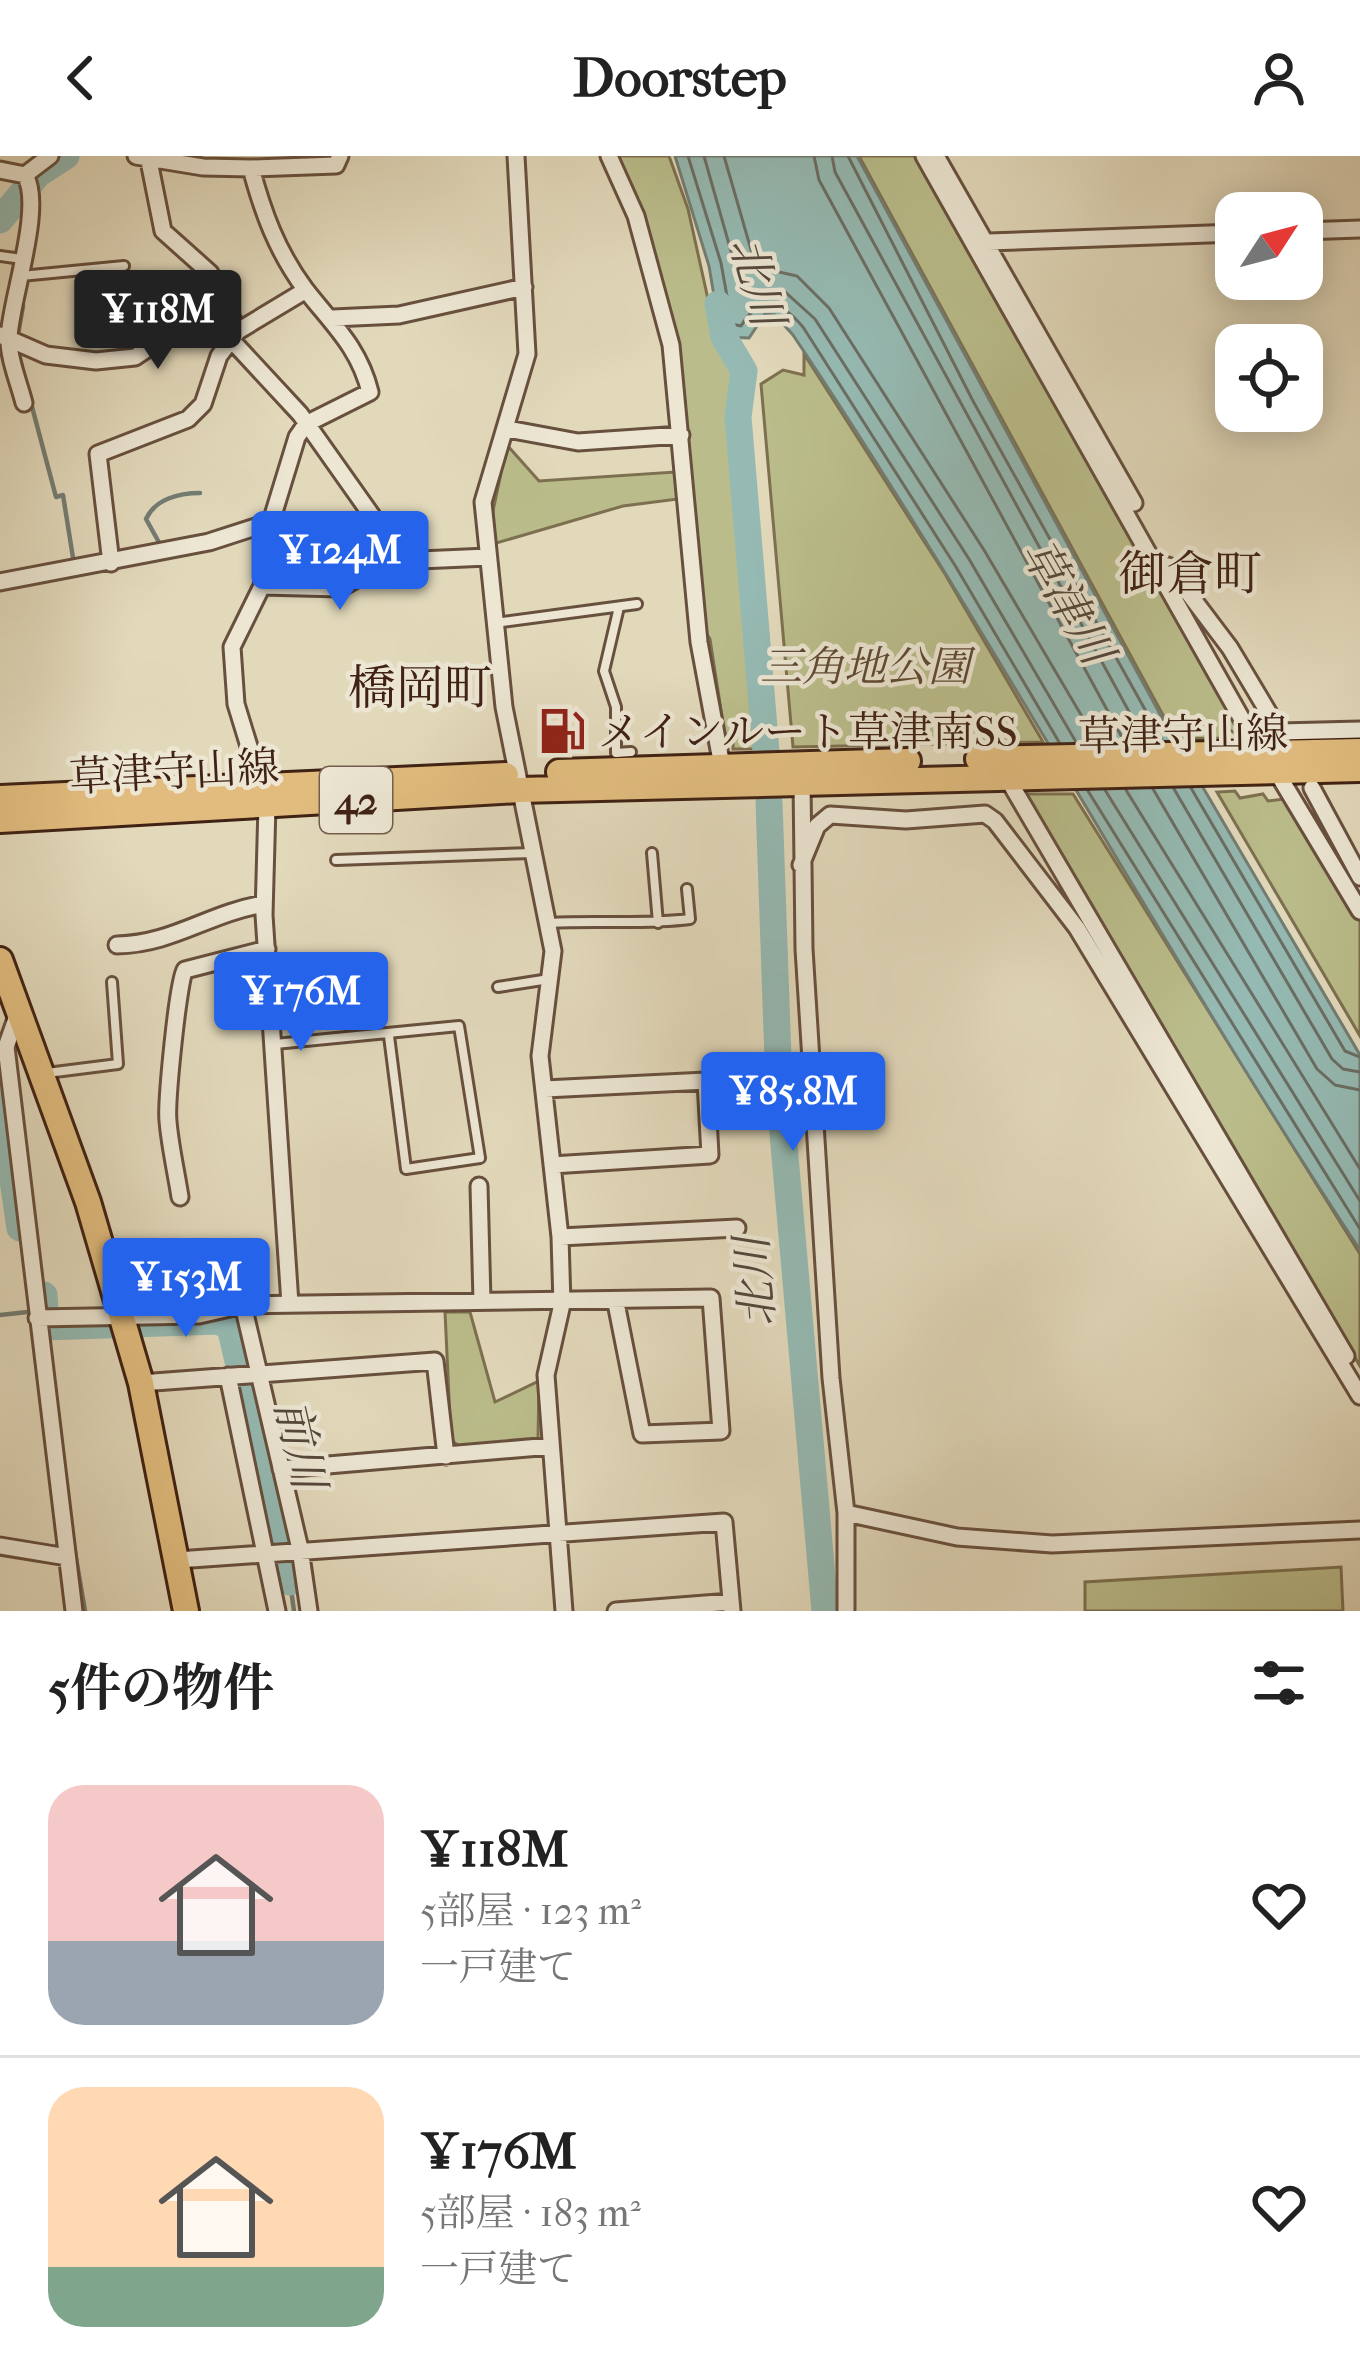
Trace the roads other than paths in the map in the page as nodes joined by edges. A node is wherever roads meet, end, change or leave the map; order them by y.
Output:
1 (50, 156) edge
2 (340, 156) edge
3 (516, 156) edge
4 (609, 156) edge
5 (924, 156) edge
6 (937, 156) edge
7 (144, 157) edge
8 (251, 168) junction
9 (0, 170) edge
10 (25, 175) junction
11 (1360, 229) edge
12 (1323, 230) edge
13 (1215, 234) edge
14 (988, 242) junction
15 (0, 256) edge
16 (124, 266) dead end
17 (21, 267) junction
18 (524, 287) junction
19 (306, 290) junction
20 (333, 318) junction
21 (238, 331) junction
22 (4, 337) edge
23 (226, 345) junction
24 (24, 403) dead end
25 (306, 424) junction
26 (508, 430) junction
27 (681, 435) junction
28 (271, 522) junction
29 (399, 554) junction
30 (488, 557) junction
31 (111, 562) junction
32 (1171, 572) junction
33 (0, 582) edge
34 (262, 586) junction
35 (637, 604) dead end
36 (619, 607) junction
37 (494, 623) junction
38 (1360, 730) edge
39 (1360, 751) edge
40 (631, 752) dead end
41 (1260, 760) junction
42 (1360, 769) edge
43 (1019, 770) junction
44 (714, 772) junction
45 (800, 772) junction
46 (517, 782) junction
47 (1312, 788) dead end
48 (266, 795) junction
49 (0, 798) edge
50 (0, 820) edge
51 (532, 853) junction
52 (652, 853) dead end
53 (336, 860) dead end
54 (801, 865) junction
55 (1360, 877) edge
56 (687, 889) dead end
57 (1360, 895) edge
58 (264, 904) junction
59 (1360, 910) edge
60 (550, 922) junction
61 (658, 923) junction
62 (1083, 924) junction
63 (117, 945) dead end
64 (267, 950) junction
65 (0, 960) edge
66 (348, 976) dead end
67 (550, 980) junction
68 (112, 982) dead end
69 (273, 985) junction
70 (498, 987) dead end
71 (17, 1016) junction
72 (389, 1036) junction
73 (275, 1043) junction
74 (41, 1074) junction
75 (545, 1089) junction
76 (552, 1165) junction
77 (479, 1186) dead end
78 (180, 1197) dead end
79 (737, 1228) dead end
80 (560, 1237) junction
81 (482, 1301) junction
82 (290, 1304) junction
83 (562, 1304) junction
84 (616, 1304) junction
85 (243, 1305) junction
86 (121, 1314) junction
87 (37, 1318) junction
88 (243, 1375) junction
89 (1360, 1379) edge
90 (141, 1383) junction
91 (1360, 1396) edge
92 (551, 1446) junction
93 (446, 1456) junction
94 (280, 1469) junction
95 (846, 1513) junction
96 (1360, 1530) edge
97 (555, 1532) junction
98 (0, 1546) edge
99 (301, 1549) junction
100 (268, 1552) junction
101 (67, 1557) junction
102 (178, 1560) junction
103 (731, 1606) edge
104 (74, 1611) edge
105 (186, 1611) edge
106 (277, 1611) edge
107 (309, 1611) edge
108 (564, 1611) edge
109 (616, 1611) edge
110 (846, 1611) edge

1 - 10 street
2 - 8 street
3 - 18 street
4 - 27 street
5 - 41 street
6 - 14 street
7 - 8 street
7 - 21 street
8 - 19 street
9 - 10 street
10 - 17 street
11 - 12 street
13 - 14 street
14 - 32 street
15 - 17 lane
16 - 17 lane
17 - 22 street
18 - 20 street
18 - 26 street
19 - 20 street
19 - 21 street
20 - 25 street
21 - 23 street
22 - 23 street
22 - 24 street
23 - 25 street
23 - 31 street
25 - 28 street
25 - 29 street
26 - 27 street
26 - 30 street
27 - 44 street
28 - 31 street
28 - 34 street
29 - 30 street
29 - 34 street
30 - 37 street
31 - 33 street
32 - 38 street
32 - 41 street
34 - 48 street
35 - 36 lane
36 - 37 lane
36 - 40 lane
37 - 46 street
39 - 41 main road, 草津守山線 / 42
41 - 42 main road, 草津守山線 / 42
41 - 43 main road, 草津守山線 / 42
41 - 57 street
41 - 59 street
43 - 45 main road, 草津守山線 / 42
43 - 62 street
44 - 45 main road, 草津守山線 / 42
44 - 46 main road, 草津守山線 / 42
45 - 54 street
46 - 48 main road, 草津守山線 / 42
46 - 51 street
47 - 55 street
48 - 49 main road, 草津守山線 / 42
48 - 50 main road, 草津守山線 / 42
48 - 58 street
51 - 53 lane
51 - 60 street
52 - 61 lane
54 - 62 street
54 - 95 street
56 - 61 lane
58 - 63 street
58 - 64 street
60 - 61 lane
60 - 67 street
62 - 89 street
62 - 91 street
64 - 69 street
64 - 78 street
65 - 71 main road
66 - 69 lane
67 - 70 lane
67 - 75 street
68 - 74 lane
69 - 73 street
71 - 74 main road
71 - 87 street
72 - 72 lane
72 - 73 lane
73 - 82 street
74 - 86 main road
75 - 76 street
75 - 76 street
76 - 80 street
77 - 81 street
79 - 80 street
80 - 83 street
81 - 82 street
81 - 83 street
82 - 85 street
83 - 84 street
83 - 92 street
84 - 84 street
85 - 86 street
85 - 88 street
86 - 87 street
86 - 90 main road
87 - 101 street
88 - 90 street
88 - 93 street
88 - 94 street
88 - 100 street
90 - 102 main road
92 - 93 street
92 - 97 street
93 - 94 street
94 - 99 street
95 - 96 street
95 - 110 street
97 - 99 street
97 - 103 street
97 - 108 street
98 - 101 street
99 - 100 street
99 - 107 street
100 - 102 street
100 - 106 street
101 - 104 street
102 - 105 main road
103 - 109 street

